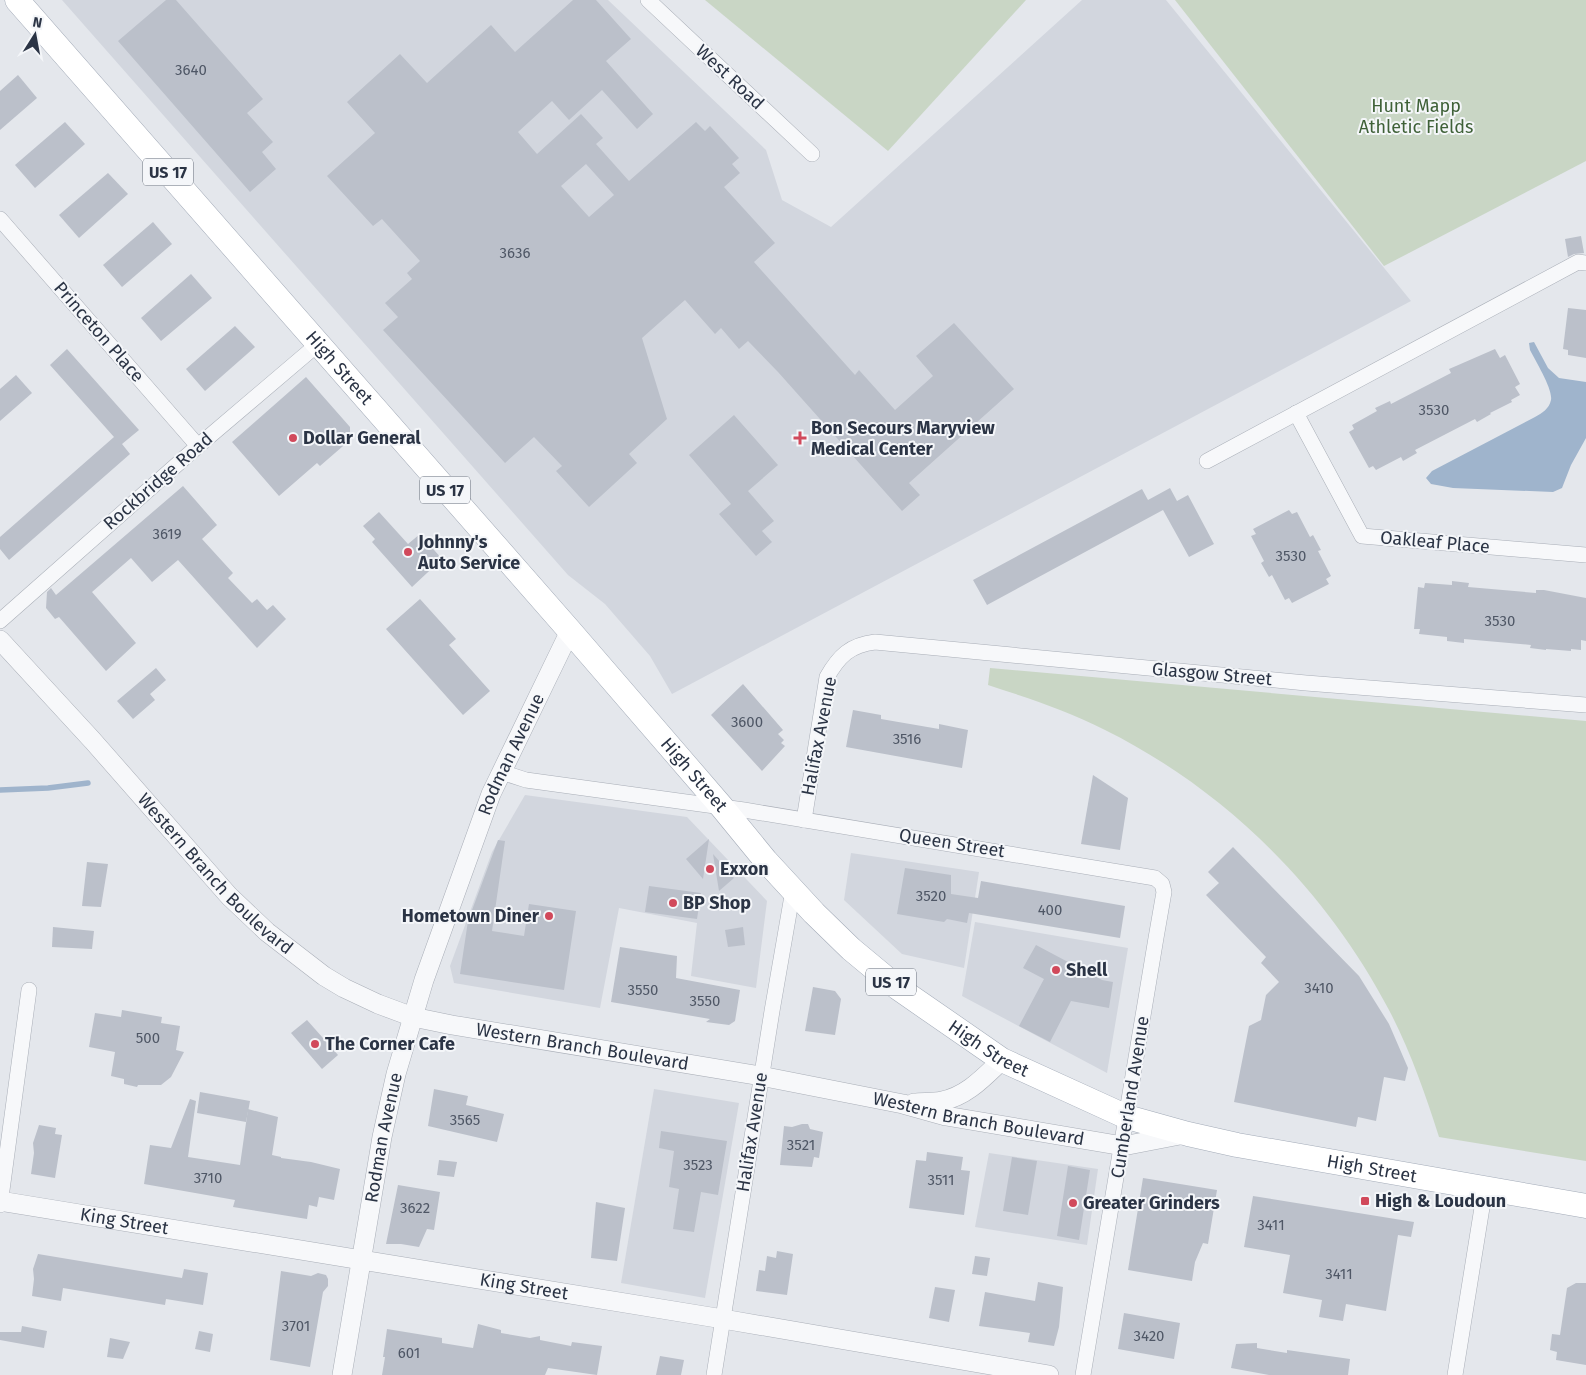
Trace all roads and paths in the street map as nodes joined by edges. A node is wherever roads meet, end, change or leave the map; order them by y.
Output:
1 (17, 0) edge
2 (648, 0) edge
3 (812, 154) dead end
4 (0, 219) edge
5 (1586, 263) edge
6 (318, 344) junction
7 (1296, 413) junction
8 (198, 446) junction
9 (1207, 461) dead end
10 (1586, 555) edge
11 (0, 621) edge
12 (570, 631) junction
13 (0, 640) edge
14 (842, 656) joint
15 (1586, 705) edge
16 (501, 772) junction
17 (721, 806) junction
18 (804, 820) junction
19 (1100, 868) joint
20 (793, 890) junction
21 (30, 990) dead end
22 (413, 1017) junction
23 (1002, 1060) junction
24 (761, 1076) junction
25 (902, 1104) junction
26 (1127, 1117) junction
27 (1188, 1134) junction
28 (1123, 1146) junction
29 (1484, 1189) junction
30 (0, 1202) edge
31 (1586, 1206) edge
32 (361, 1261) junction
33 (723, 1319) junction
34 (342, 1375) edge
35 (714, 1375) edge
36 (1049, 1375) edge
37 (1083, 1375) edge
38 (1455, 1375) edge

1 - 6 main road, High Street / US 17
2 - 3 street, West Road
4 - 8 street, Princeton Place
5 - 7 street
6 - 8 street, Rockbridge Road
6 - 12 main road, High Street / US 17
7 - 9 street
7 - 10 street, Oakleaf Place
8 - 11 street, Rockbridge Road
12 - 16 street, Rodman Avenue
12 - 17 main road, High Street / US 17
13 - 22 street, Western Branch Boulevard
14 - 15 street, Glasgow Street
14 - 18 street, Halifax Avenue
16 - 17 street, Queen Street
16 - 22 street, Rodman Avenue
17 - 18 street, Queen Street
17 - 20 main road, High Street / US 17
18 - 19 street, Queen Street
19 - 26 street, Cumberland Avenue
20 - 23 main road, High Street / US 17
20 - 24 street, Halifax Avenue
21 - 30 street
22 - 24 street, Western Branch Boulevard
22 - 32 street, Rodman Avenue
23 - 25 street
23 - 26 main road, High Street / US 17
24 - 25 street, Western Branch Boulevard
24 - 33 street, Halifax Avenue
25 - 28 street, Western Branch Boulevard
26 - 27 main road, High Street / US 17
26 - 28 street, Cumberland Avenue
27 - 28 street, Western Branch Boulevard
27 - 29 main road, High Street / US 17
28 - 37 street, Cumberland Avenue
29 - 31 main road, High Street / US 17
29 - 38 street
30 - 32 street, King Street
32 - 33 street, King Street
32 - 34 street, Rodman Avenue
33 - 35 street, Halifax Avenue
33 - 36 street, King Street

